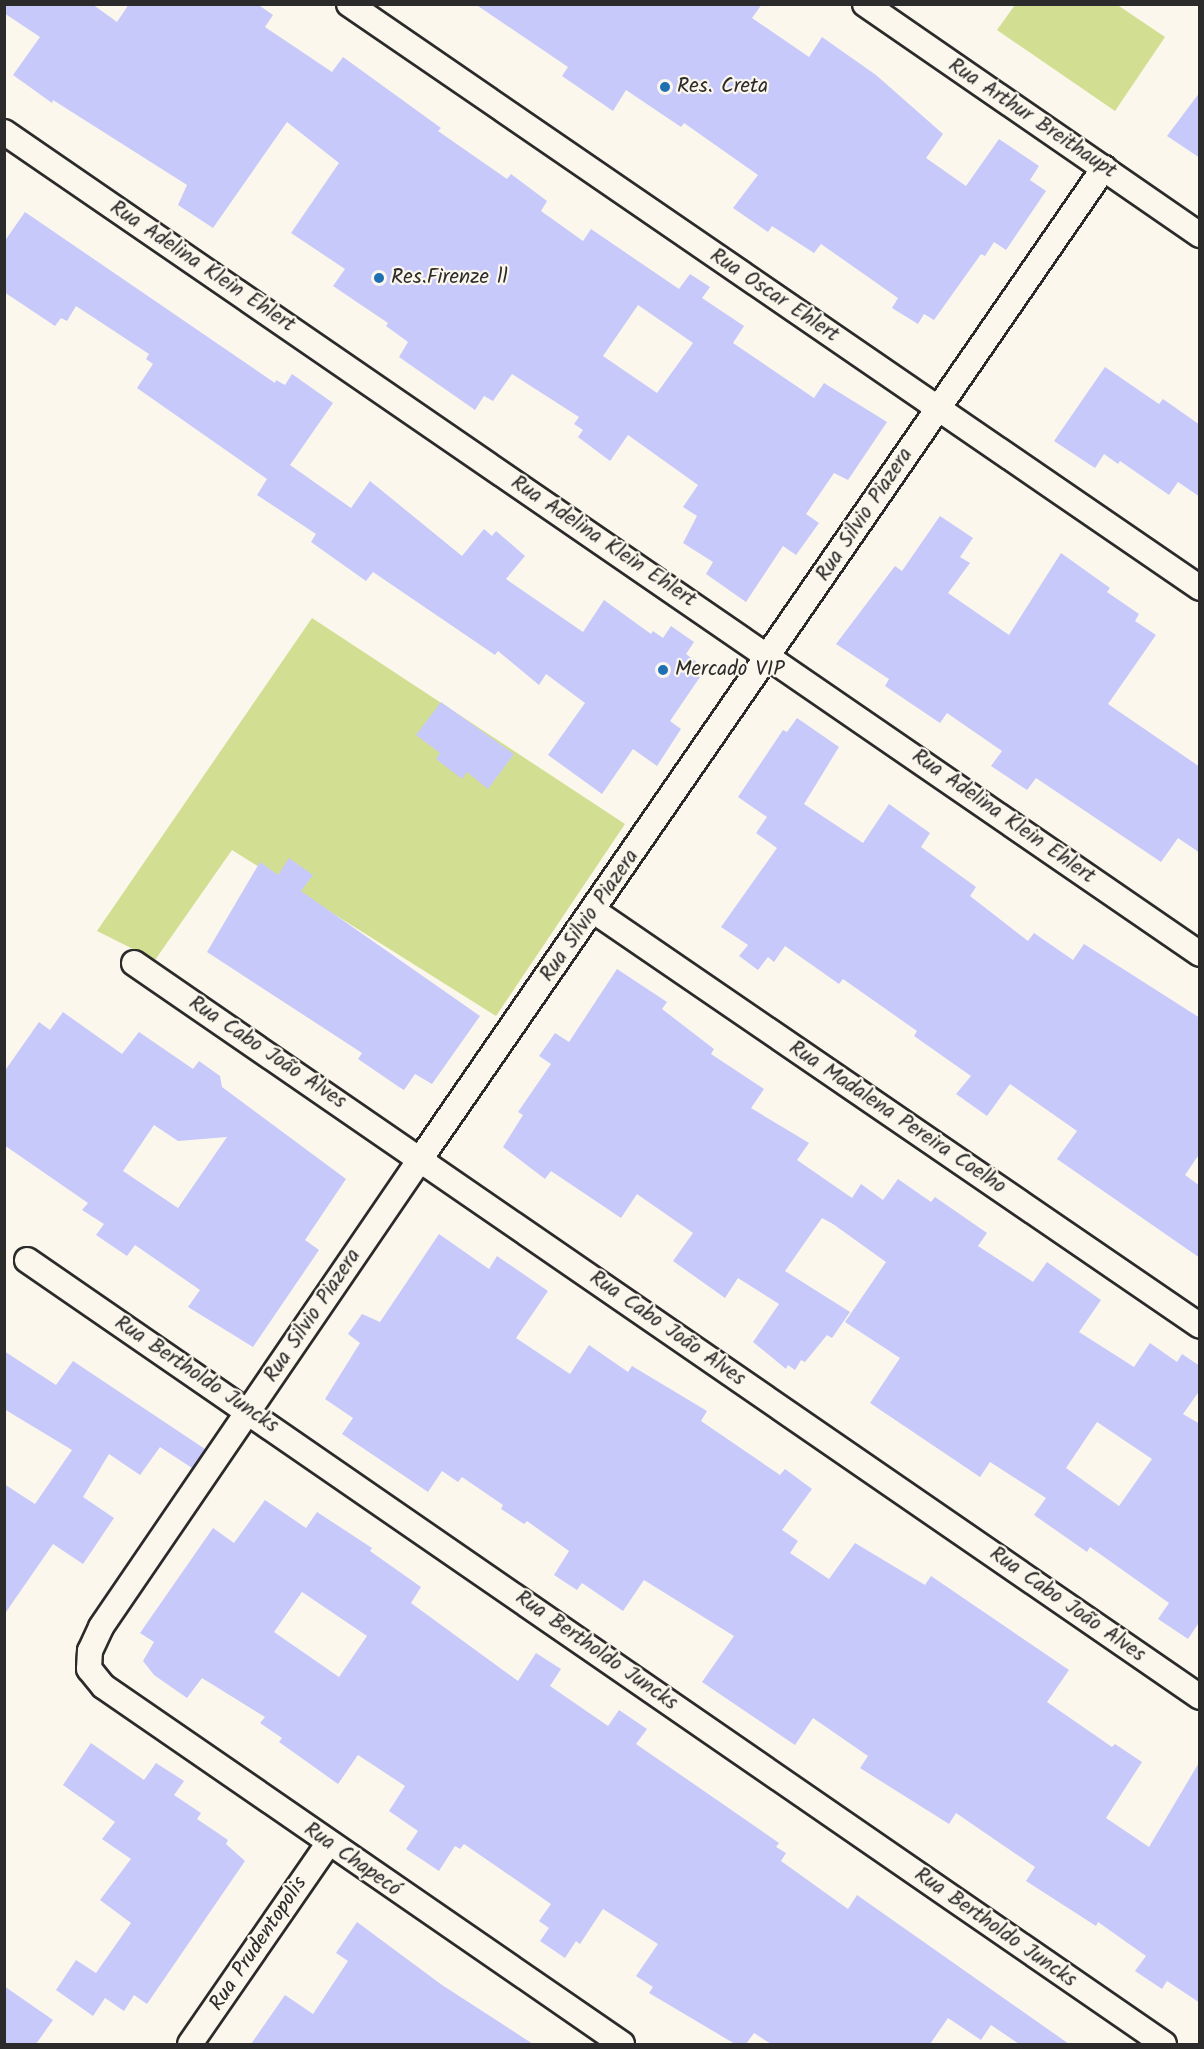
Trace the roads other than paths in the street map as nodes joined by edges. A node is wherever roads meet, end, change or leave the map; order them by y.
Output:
1 (349, 4) edge
2 (865, 4) edge
3 (4, 132) edge
4 (1104, 168) junction
5 (1200, 235) edge
6 (938, 409) junction
7 (1200, 588) edge
8 (769, 655) junction
9 (594, 911) junction
10 (1200, 954) edge
11 (134, 963) dead end
12 (421, 1158) junction
13 (27, 1260) dead end
14 (1200, 1326) edge
15 (249, 1410) junction
16 (89, 1669) joint
17 (1200, 1697) edge
18 (328, 1844) junction
19 (190, 2044) edge
20 (622, 2044) edge
21 (1164, 2044) edge

1 - 6 street, Rua Oscar Ehlert
2 - 4 street, Rua Arthur Breithaupt
3 - 8 street, Rua Adelina Klein Ehlert
4 - 5 street, Rua Arthur Breithaupt
4 - 6 street, Rua Silvio Piazera
6 - 7 street, Rua Oscar Ehlert
6 - 8 street, Rua Silvio Piazera
8 - 9 street, Rua Silvio Piazera
8 - 10 street, Rua Adelina Klein Ehlert
9 - 12 street, Rua Silvio Piazera
9 - 14 street, Rua Madalena Pereira Coelho
11 - 12 street, Rua Cabo João Alves
12 - 15 street, Rua Silvio Piazera
12 - 17 street, Rua Cabo João Alves
13 - 15 street, Rua Bertholdo Juncks
15 - 16 street, Rua Silvio Piazera
15 - 21 street, Rua Bertholdo Juncks
16 - 18 street, Rua Chapecó
18 - 19 street, Rua Prudentopolis
18 - 20 street, Rua Chapecó

